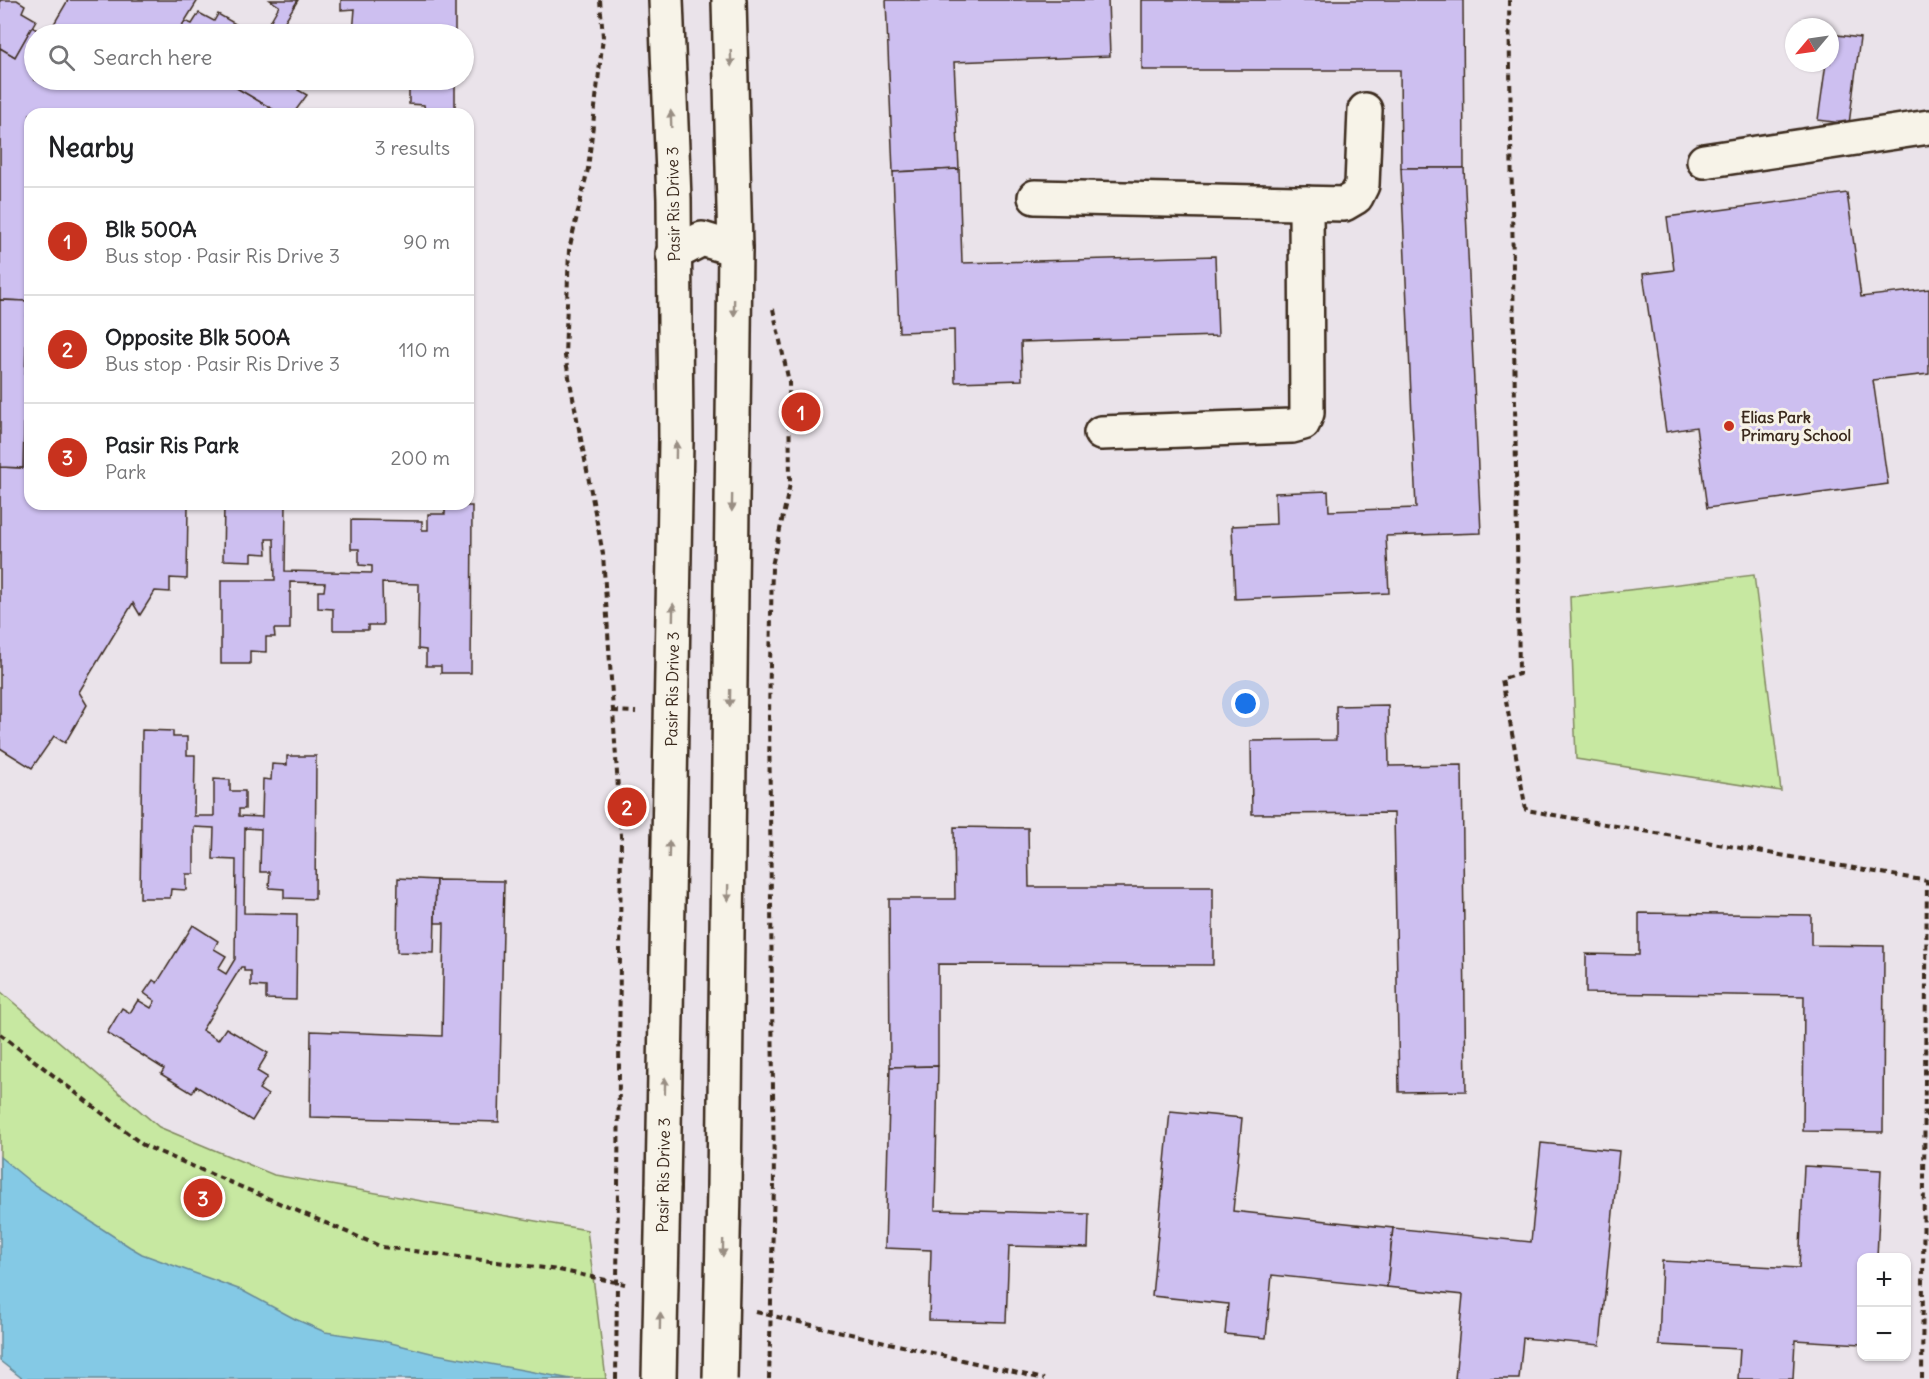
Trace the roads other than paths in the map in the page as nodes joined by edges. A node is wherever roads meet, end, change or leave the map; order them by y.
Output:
1 (666, 0) edge
2 (730, 1) edge
3 (1365, 110) dead end
4 (1929, 127) edge
5 (1704, 161) dead end
6 (1035, 197) dead end
7 (1306, 203) junction
8 (735, 249) junction
9 (673, 254) junction
10 (1101, 433) dead end
11 (659, 1379) edge
12 (720, 1379) edge

9 -> 1 main road, Pasir Ris Drive 3
2 -> 8 main road
3 - 7 main road
4 - 5 main road
6 - 7 main road
7 - 10 main road
8 - 9 main road
8 -> 12 main road, bridge
11 -> 9 main road, Pasir Ris Drive 3, bridge

